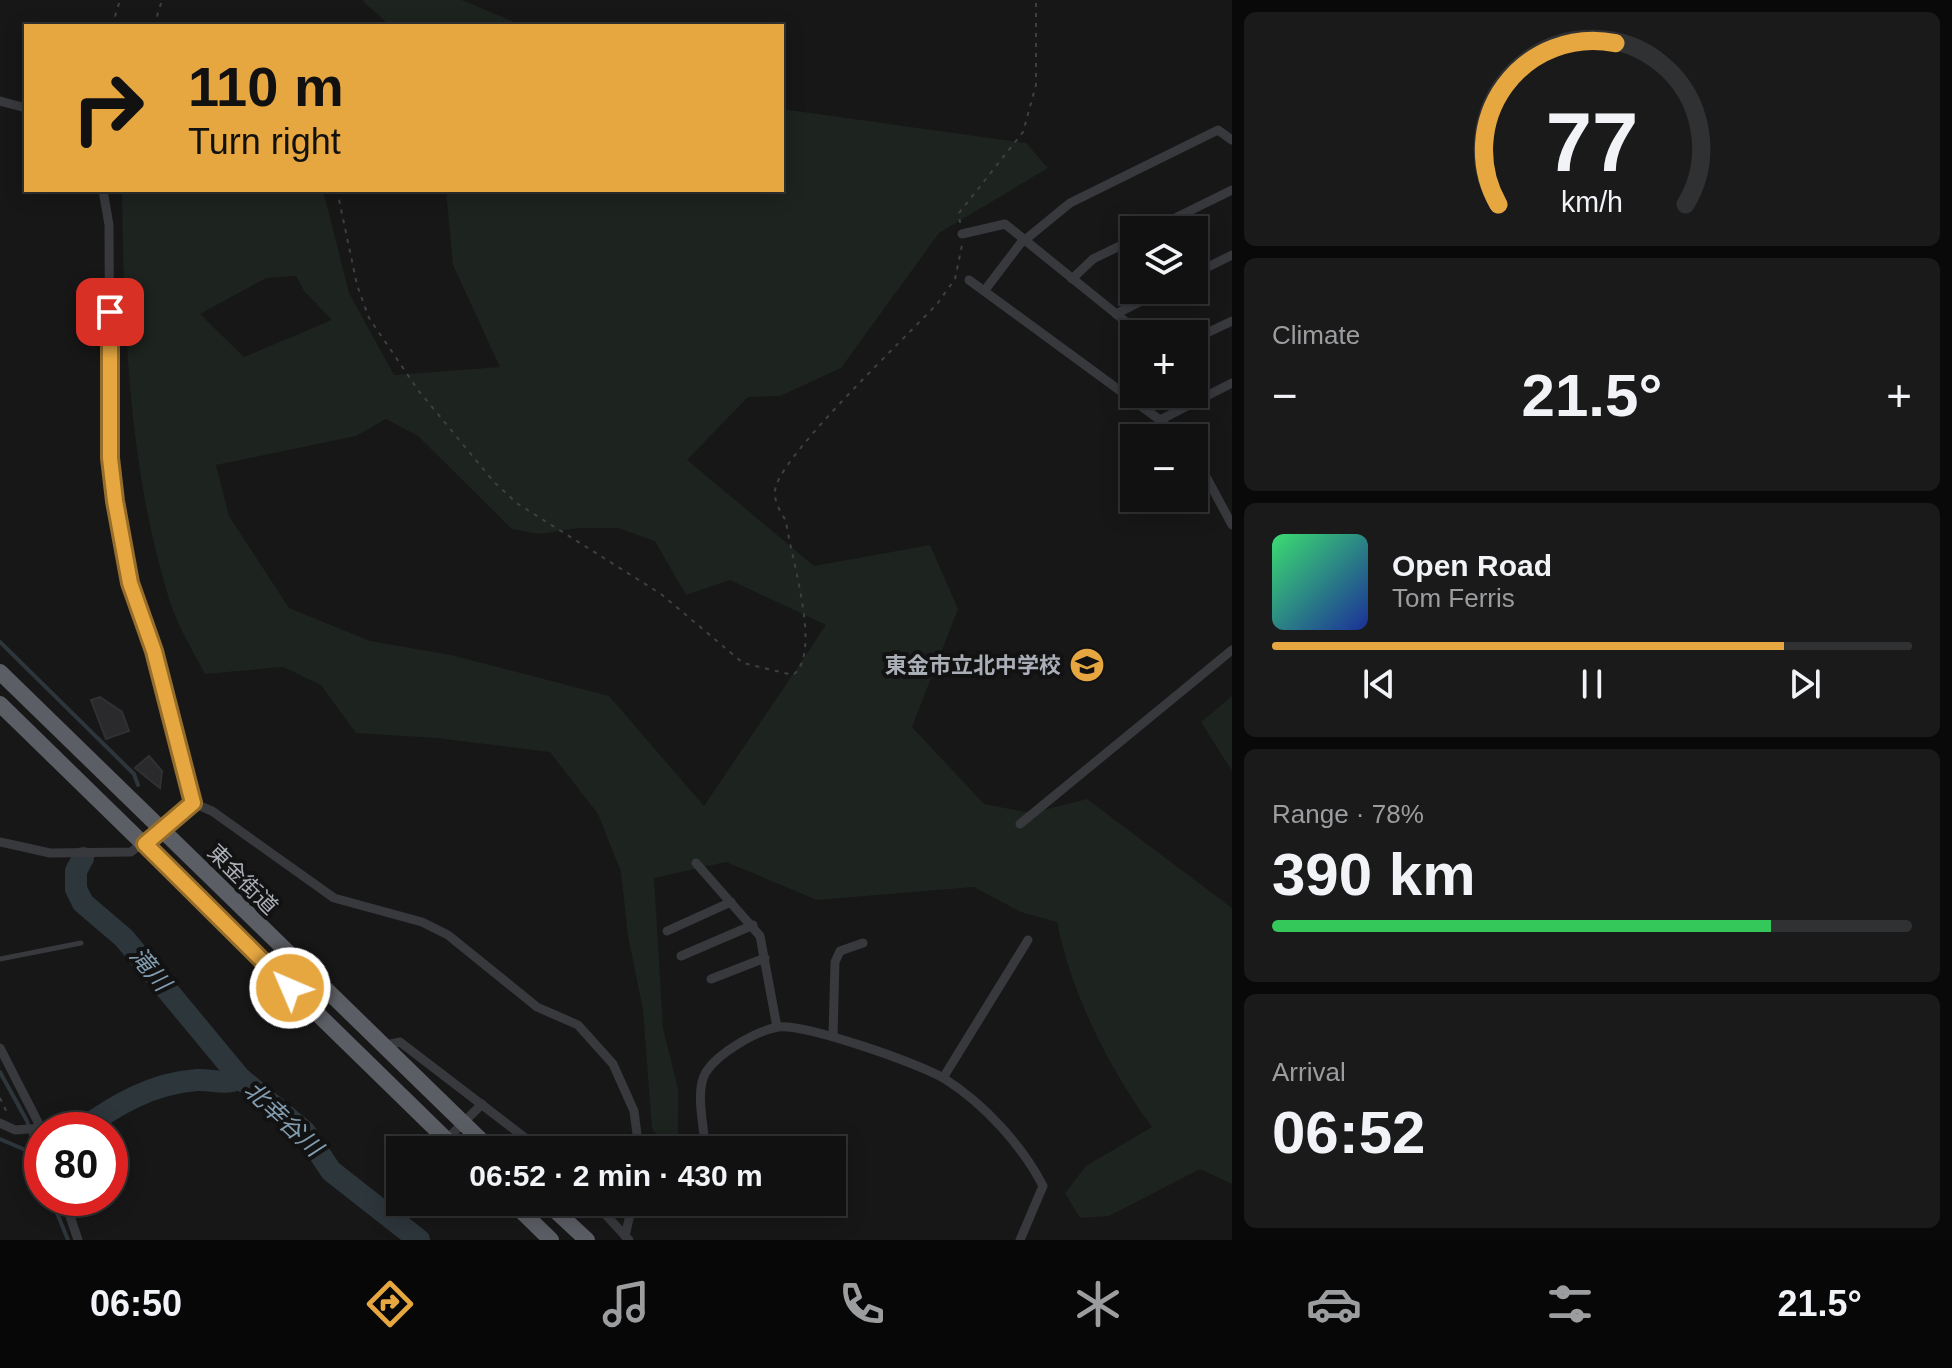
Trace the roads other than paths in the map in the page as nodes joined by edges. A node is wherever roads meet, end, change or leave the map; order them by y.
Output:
1 (0, 101) edge
2 (24, 107) edge
3 (1232, 140) edge
4 (1232, 190) edge
5 (103, 192) edge
6 (1179, 216) edge
7 (962, 234) road end
8 (1024, 241) junction
9 (1120, 246) edge
10 (1232, 255) edge
11 (1208, 267) edge
12 (1072, 279) junction
13 (969, 280) dead end
14 (985, 290) junction
15 (1136, 304) edge
16 (1116, 314) junction
17 (1124, 320) edge
18 (1232, 321) edge
19 (1208, 332) edge
20 (1231, 384) edge
21 (1160, 420) junction
22 (1164, 424) edge
23 (1208, 480) edge
24 (1232, 525) edge
25 (1232, 650) edge
26 (0, 672) edge
27 (0, 704) edge
28 (193, 803) junction
29 (1020, 824) dead end
30 (163, 830) junction
31 (0, 842) edge
32 (145, 844) junction
33 (696, 863) dead end
34 (731, 902) junction
35 (753, 925) junction
36 (667, 931) dead end
37 (1028, 940) dead end
38 (81, 943) dead end
39 (863, 943) dead end
40 (681, 956) dead end
41 (765, 958) junction
42 (0, 959) edge
43 (711, 979) dead end
44 (777, 1027) junction
45 (833, 1036) junction
46 (382, 1046) junction
47 (0, 1048) edge
48 (943, 1078) junction
49 (482, 1104) junction
50 (33, 1112) edge
51 (0, 1123) edge
52 (462, 1124) junction
53 (24, 1130) edge
54 (443, 1136) edge
55 (456, 1136) edge
56 (475, 1136) edge
57 (523, 1136) edge
58 (637, 1136) edge
59 (704, 1136) edge
60 (68, 1216) edge
61 (526, 1216) edge
62 (561, 1216) edge
63 (607, 1216) edge
64 (631, 1216) edge
65 (74, 1238) edge
66 (627, 1238) edge
67 (551, 1240) edge
68 (587, 1240) edge
69 (1020, 1240) edge

1 - 2 street
3 - 8 street
4 - 6 street
5 - 28 street
7 - 8 street
8 - 12 street
8 - 14 street
9 - 12 street
10 - 11 street
12 - 16 street
13 - 14 street
14 - 21 street
15 - 16 street
16 - 17 street
18 - 19 street
20 - 21 street
21 - 22 street
23 - 24 street
25 - 29 street
26 - 30 highway, 東金街道
27 - 32 highway, 東金街道
28 - 30 street
28 - 58 street
30 - 32 street
30 - 46 highway, 東金街道
31 - 32 street
32 - 54 highway, 東金街道
33 - 34 street
34 - 35 street
34 - 36 street
35 - 40 street
35 - 41 street
37 - 48 street
38 - 42 lane
39 - 45 street
41 - 43 street
41 - 44 street
44 - 45 street
44 - 59 street
45 - 48 street
46 - 49 street
46 - 52 highway, 東金街道
47 - 50 street
48 - 69 street
49 - 52 street
49 - 57 street
51 - 53 street
52 - 55 street
52 - 56 highway, 東金街道
60 - 65 street
61 - 67 highway
62 - 68 highway
63 - 66 street
64 - 66 street

